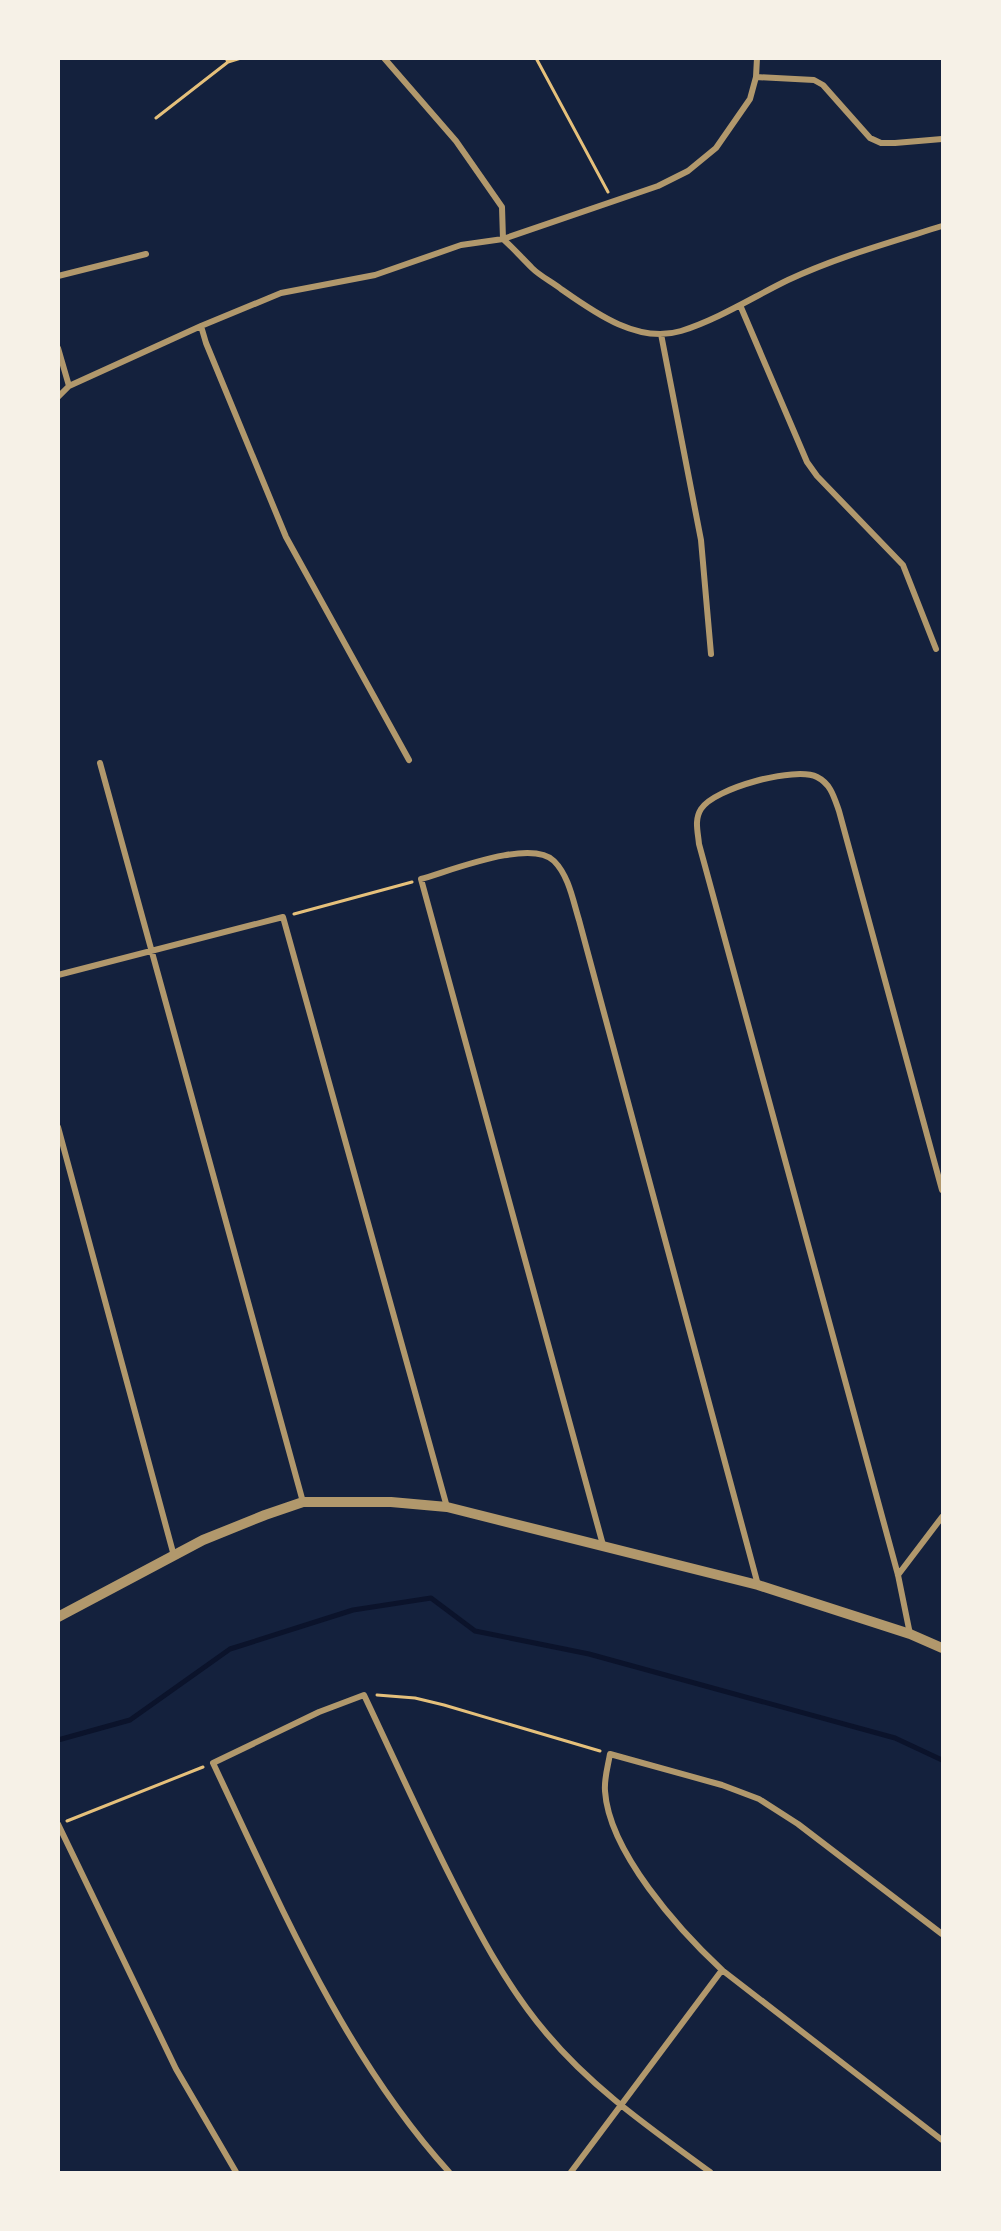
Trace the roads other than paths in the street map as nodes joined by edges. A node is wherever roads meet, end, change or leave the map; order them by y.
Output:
1 (384, 58) edge
2 (758, 58) edge
3 (756, 77) junction
4 (942, 139) edge
5 (942, 226) edge
6 (503, 239) junction
7 (146, 254) dead end
8 (58, 276) edge
9 (740, 305) junction
10 (201, 326) junction
11 (661, 334) junction
12 (58, 348) edge
13 (69, 386) junction
14 (58, 397) edge
15 (936, 650) dead end
16 (711, 654) dead end
17 (409, 760) dead end
18 (99, 763) dead end
19 (152, 951) junction
20 (58, 975) edge
21 (58, 1127) edge
22 (942, 1190) edge
23 (303, 1502) junction
24 (447, 1507) junction
25 (942, 1517) edge
26 (603, 1545) junction
27 (174, 1556) junction
28 (898, 1575) junction
29 (758, 1585) junction
30 (58, 1617) edge
31 (910, 1634) junction
32 (942, 1648) edge
33 (59, 1824) edge
34 (942, 1934) edge
35 (722, 1970) junction
36 (620, 2105) junction
37 (942, 2140) edge
38 (236, 2172) edge
39 (449, 2172) edge
40 (571, 2172) edge
41 (710, 2172) edge

1 - 6 street
2 - 3 street
3 - 4 street
3 - 6 street
5 - 9 street
6 - 10 street
6 - 11 street
7 - 8 street
9 - 11 street
9 - 15 street
10 - 13 street
10 - 17 street
11 - 16 street
12 - 13 street
13 - 14 street
18 - 19 street
19 - 20 street
19 - 23 street
19 - 24 street
21 - 27 street
22 - 28 street
23 - 24 street
23 - 27 street
24 - 26 street
25 - 28 street
26 - 29 street
26 - 29 street
27 - 30 street
28 - 31 street
29 - 31 street
31 - 32 street
33 - 38 street
34 - 35 street
35 - 36 street
35 - 37 street
36 - 39 street
36 - 40 street
36 - 41 street

